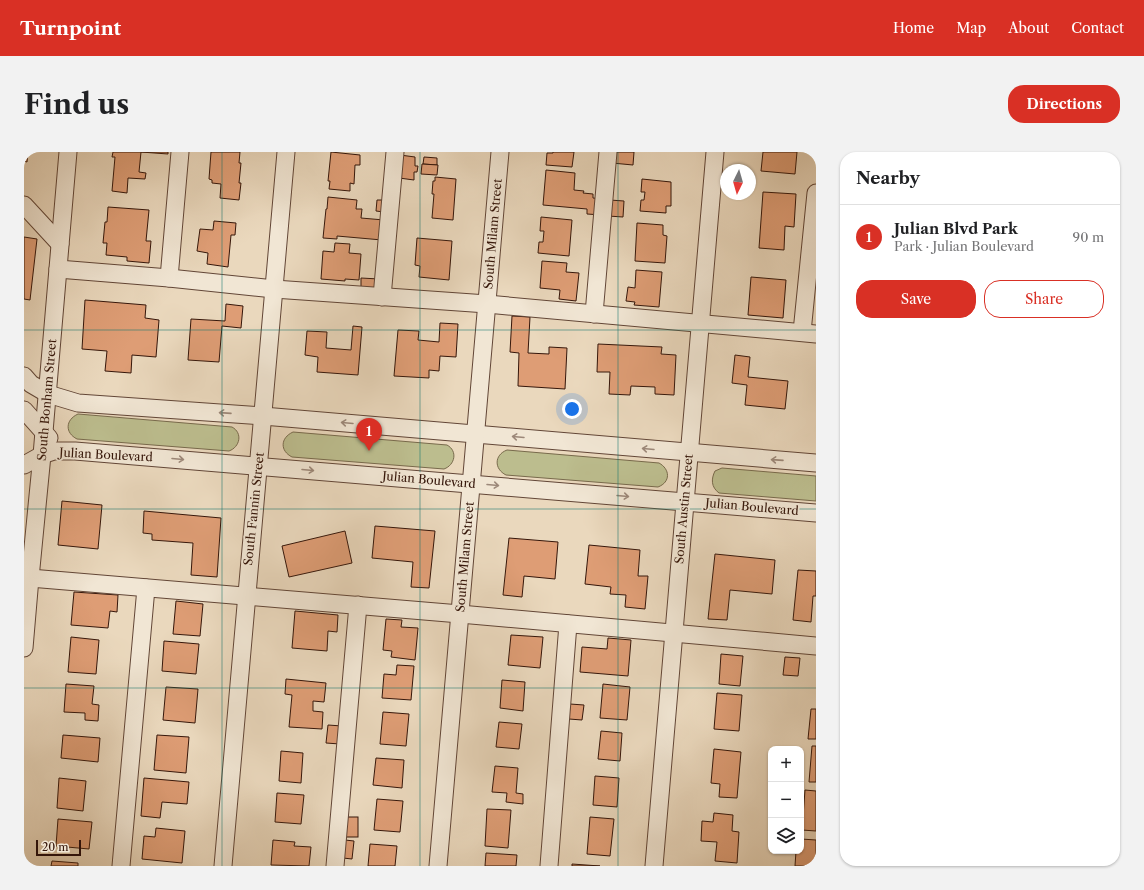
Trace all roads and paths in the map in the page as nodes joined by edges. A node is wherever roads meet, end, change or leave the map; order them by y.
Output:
1 (68, 152) edge
2 (180, 152) edge
3 (286, 152) edge
4 (395, 152) edge
5 (500, 152) edge
6 (608, 152) edge
7 (715, 152) edge
8 (816, 193) edge
9 (24, 206) edge
10 (60, 244) junction
11 (58, 269) junction
12 (169, 278) junction
13 (274, 289) junction
14 (382, 297) junction
15 (487, 304) junction
16 (594, 314) junction
17 (700, 324) junction
18 (809, 333) edge
19 (24, 376) edge
20 (48, 394) junction
21 (78, 403) junction
22 (24, 410) edge
23 (264, 416) junction
24 (38, 427) edge
25 (476, 434) junction
26 (74, 451) junction
27 (689, 453) junction
28 (42, 455) junction
29 (816, 463) edge
30 (24, 465) edge
31 (259, 466) junction
32 (471, 483) junction
33 (684, 501) junction
34 (816, 513) edge
35 (30, 578) junction
36 (146, 588) junction
37 (246, 596) junction
38 (26, 605) edge
39 (358, 605) junction
40 (460, 614) junction
41 (568, 624) junction
42 (673, 633) junction
43 (816, 646) edge
44 (24, 648) edge
45 (121, 866) edge
46 (222, 866) edge
47 (335, 866) edge
48 (438, 866) edge
49 (549, 866) edge
50 (654, 866) edge

1 - 10 street, South Bonham Street
2 - 12 street
3 - 13 street, South Fannin Street
4 - 14 street
5 - 15 street, South Milam Street
6 - 16 street
7 - 17 street, South Austin Street
8 - 18 street
9 - 10 street
10 - 11 street, South Bonham Street
11 - 12 street
11 - 20 street, South Bonham Street
12 - 13 street
13 - 14 street
13 - 23 street, South Fannin Street
14 - 15 street
15 - 16 street
15 - 25 street, South Milam Street
16 - 17 street
17 - 18 street
17 - 27 street, South Austin Street
19 - 20 street
20 - 21 street
20 - 24 street, South Bonham Street
23 -> 21 street
21 - 24 street
22 - 24 street
25 -> 23 street
23 - 31 street, South Fannin Street
24 - 26 street
24 - 28 street, South Bonham Street
27 -> 25 street
25 - 32 street, South Milam Street
26 - 28 street, Julian Boulevard
26 -> 31 street, Julian Boulevard
29 -> 27 street
27 - 33 street, South Austin Street
28 - 30 street, Julian Boulevard
28 - 35 street, South Bonham Street
31 -> 32 street, Julian Boulevard
31 - 37 street, South Fannin Street
32 -> 33 street, Julian Boulevard
32 - 40 street, South Milam Street
33 - 34 street, Julian Boulevard
33 - 42 street, South Austin Street
35 - 36 street
35 - 38 street, South Bonham Street
36 - 37 street
36 - 45 street
37 - 39 street
37 - 46 street, South Fannin Street
38 - 44 street, South Bonham Street
39 - 40 street
39 - 47 street
40 - 41 street
40 - 48 street, South Milam Street
41 - 42 street
41 - 49 street
42 - 43 street
42 - 50 street, South Austin Street

